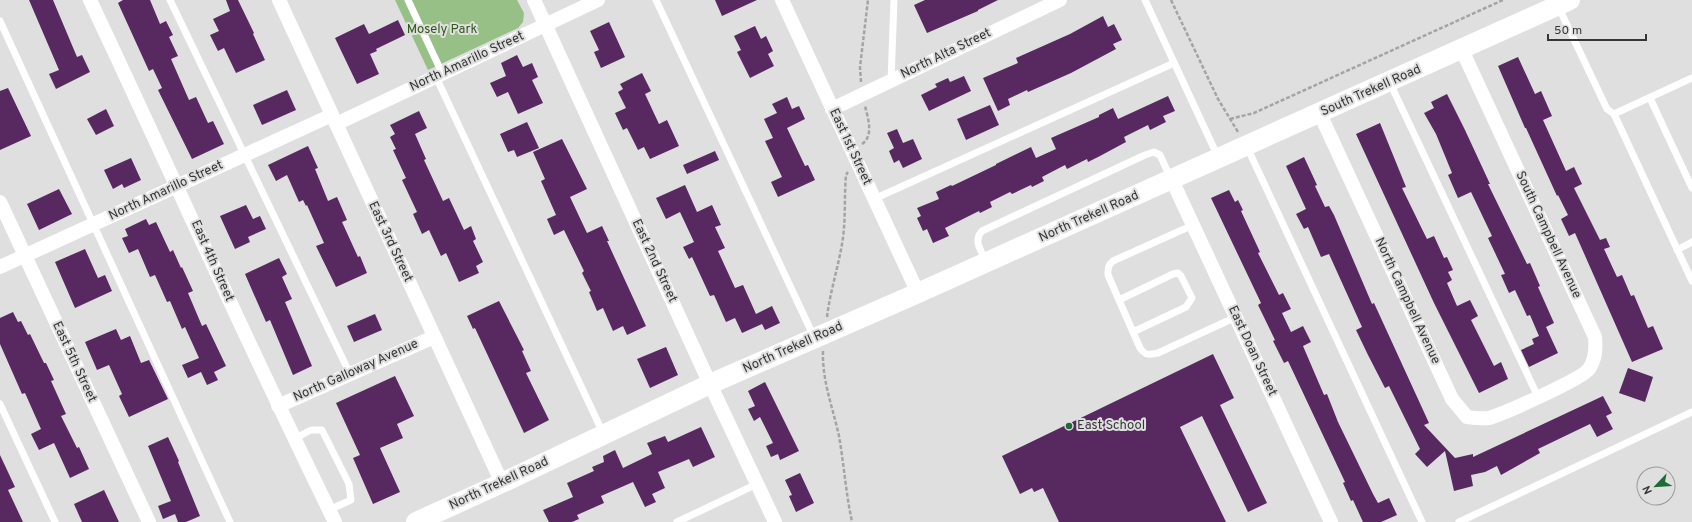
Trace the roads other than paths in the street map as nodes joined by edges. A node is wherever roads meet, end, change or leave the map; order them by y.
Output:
1 (90, 0) edge
2 (170, 0) edge
3 (279, 0) edge
4 (408, 0) edge
5 (534, 0) edge
6 (598, 0) edge
7 (656, 0) edge
8 (782, 0) edge
9 (894, 0) edge
10 (1060, 0) edge
11 (1145, 0) edge
12 (1564, 3) edge
13 (0, 21) edge
14 (545, 25) junction
15 (1462, 50) junction
16 (1174, 63) junction
17 (439, 75) junction
18 (1692, 78) edge
19 (891, 81) junction
20 (1389, 82) junction
21 (1650, 98) junction
22 (832, 109) junction
23 (1320, 114) junction
24 (1614, 114) junction
25 (334, 119) junction
26 (1247, 146) junction
27 (244, 154) junction
28 (1219, 159) junction
29 (1172, 180) junction
30 (177, 185) junction
31 (1692, 188) edge
32 (874, 199) junction
33 (0, 202) edge
34 (93, 224) junction
35 (1193, 225) junction
36 (1692, 242) edge
37 (1677, 250) junction
38 (25, 256) junction
39 (987, 263) junction
40 (0, 267) edge
41 (1692, 281) edge
42 (918, 294) junction
43 (1119, 300) junction
44 (1236, 317) junction
45 (1133, 332) junction
46 (434, 337) junction
47 (819, 337) junction
48 (350, 374) junction
49 (710, 384) junction
50 (1538, 397) junction
51 (0, 404) edge
52 (278, 406) junction
53 (1692, 412) edge
54 (604, 435) junction
55 (294, 439) junction
56 (502, 483) junction
57 (757, 484) junction
58 (332, 516) edge
59 (55, 522) edge
60 (149, 522) edge
61 (230, 522) edge
62 (416, 522) edge
63 (677, 522) edge
64 (775, 522) edge
65 (1332, 522) edge
66 (1422, 522) edge
67 (1459, 522) edge

1 - 30 street, East 4th Street
2 - 27 lane
3 - 25 street, East 3rd Street
4 - 17 lane
5 - 14 street, East 2nd Street
6 - 14 street, North Amarillo Street
7 - 47 lane
8 - 22 street, East 1st Street
9 - 19 lane
10 - 19 street, North Alta Street
11 - 16 lane
12 - 15 main road, South Trekell Road
12 - 24 lane
13 - 34 lane
14 - 17 street, North Amarillo Street
14 - 49 street, East 2nd Street
15 - 20 main road, South Trekell Road
15 - 50 street, South Campbell Avenue
16 - 28 lane
16 - 32 lane
17 - 25 street, North Amarillo Street
17 - 54 lane
18 - 21 lane
19 - 22 street, North Alta Street
20 - 23 main road, South Trekell Road
20 - 50 lane
21 - 24 lane
21 - 31 lane
22 - 32 street, East 1st Street
23 - 26 main road, South Trekell Road
23 - 50 street, North Campbell Avenue
24 - 37 lane
25 - 27 street, North Amarillo Street
25 - 46 street, East 3rd Street
26 - 28 main road, South Trekell Road
26 - 66 lane
27 - 30 street, North Amarillo Street
27 - 48 lane
28 - 29 main road, South Trekell Road
29 - 35 street, East Doan Street
29 - 39 main road, North Trekell Road
29 - 39 lane
30 - 34 street, North Amarillo Street
30 - 52 street, East 4th Street
32 - 42 street, East 1st Street
33 - 38 street, East 5th Street
34 - 38 street, North Amarillo Street
34 - 61 lane
35 - 43 lane
35 - 44 street, East Doan Street
36 - 37 lane
37 - 41 lane
38 - 40 street, North Amarillo Street
38 - 60 street, East 5th Street
39 - 42 main road, North Trekell Road
42 - 47 main road, North Trekell Road
43 - 45 lane
43 - 45 lane
44 - 45 lane
44 - 65 street, East Doan Street
46 - 48 street, North Galloway Avenue
46 - 56 street, East 3rd Street
47 - 49 main road, North Trekell Road
48 - 52 street, North Galloway Avenue
49 - 54 main road, North Trekell Road
49 - 57 street, East 2nd Street
51 - 59 lane
52 - 55 street, East 4th Street
53 - 67 lane
54 - 56 main road, North Trekell Road
55 - 58 street, East 4th Street
55 - 58 lane
56 - 62 main road, North Trekell Road
57 - 63 lane
57 - 64 street, East 2nd Street

